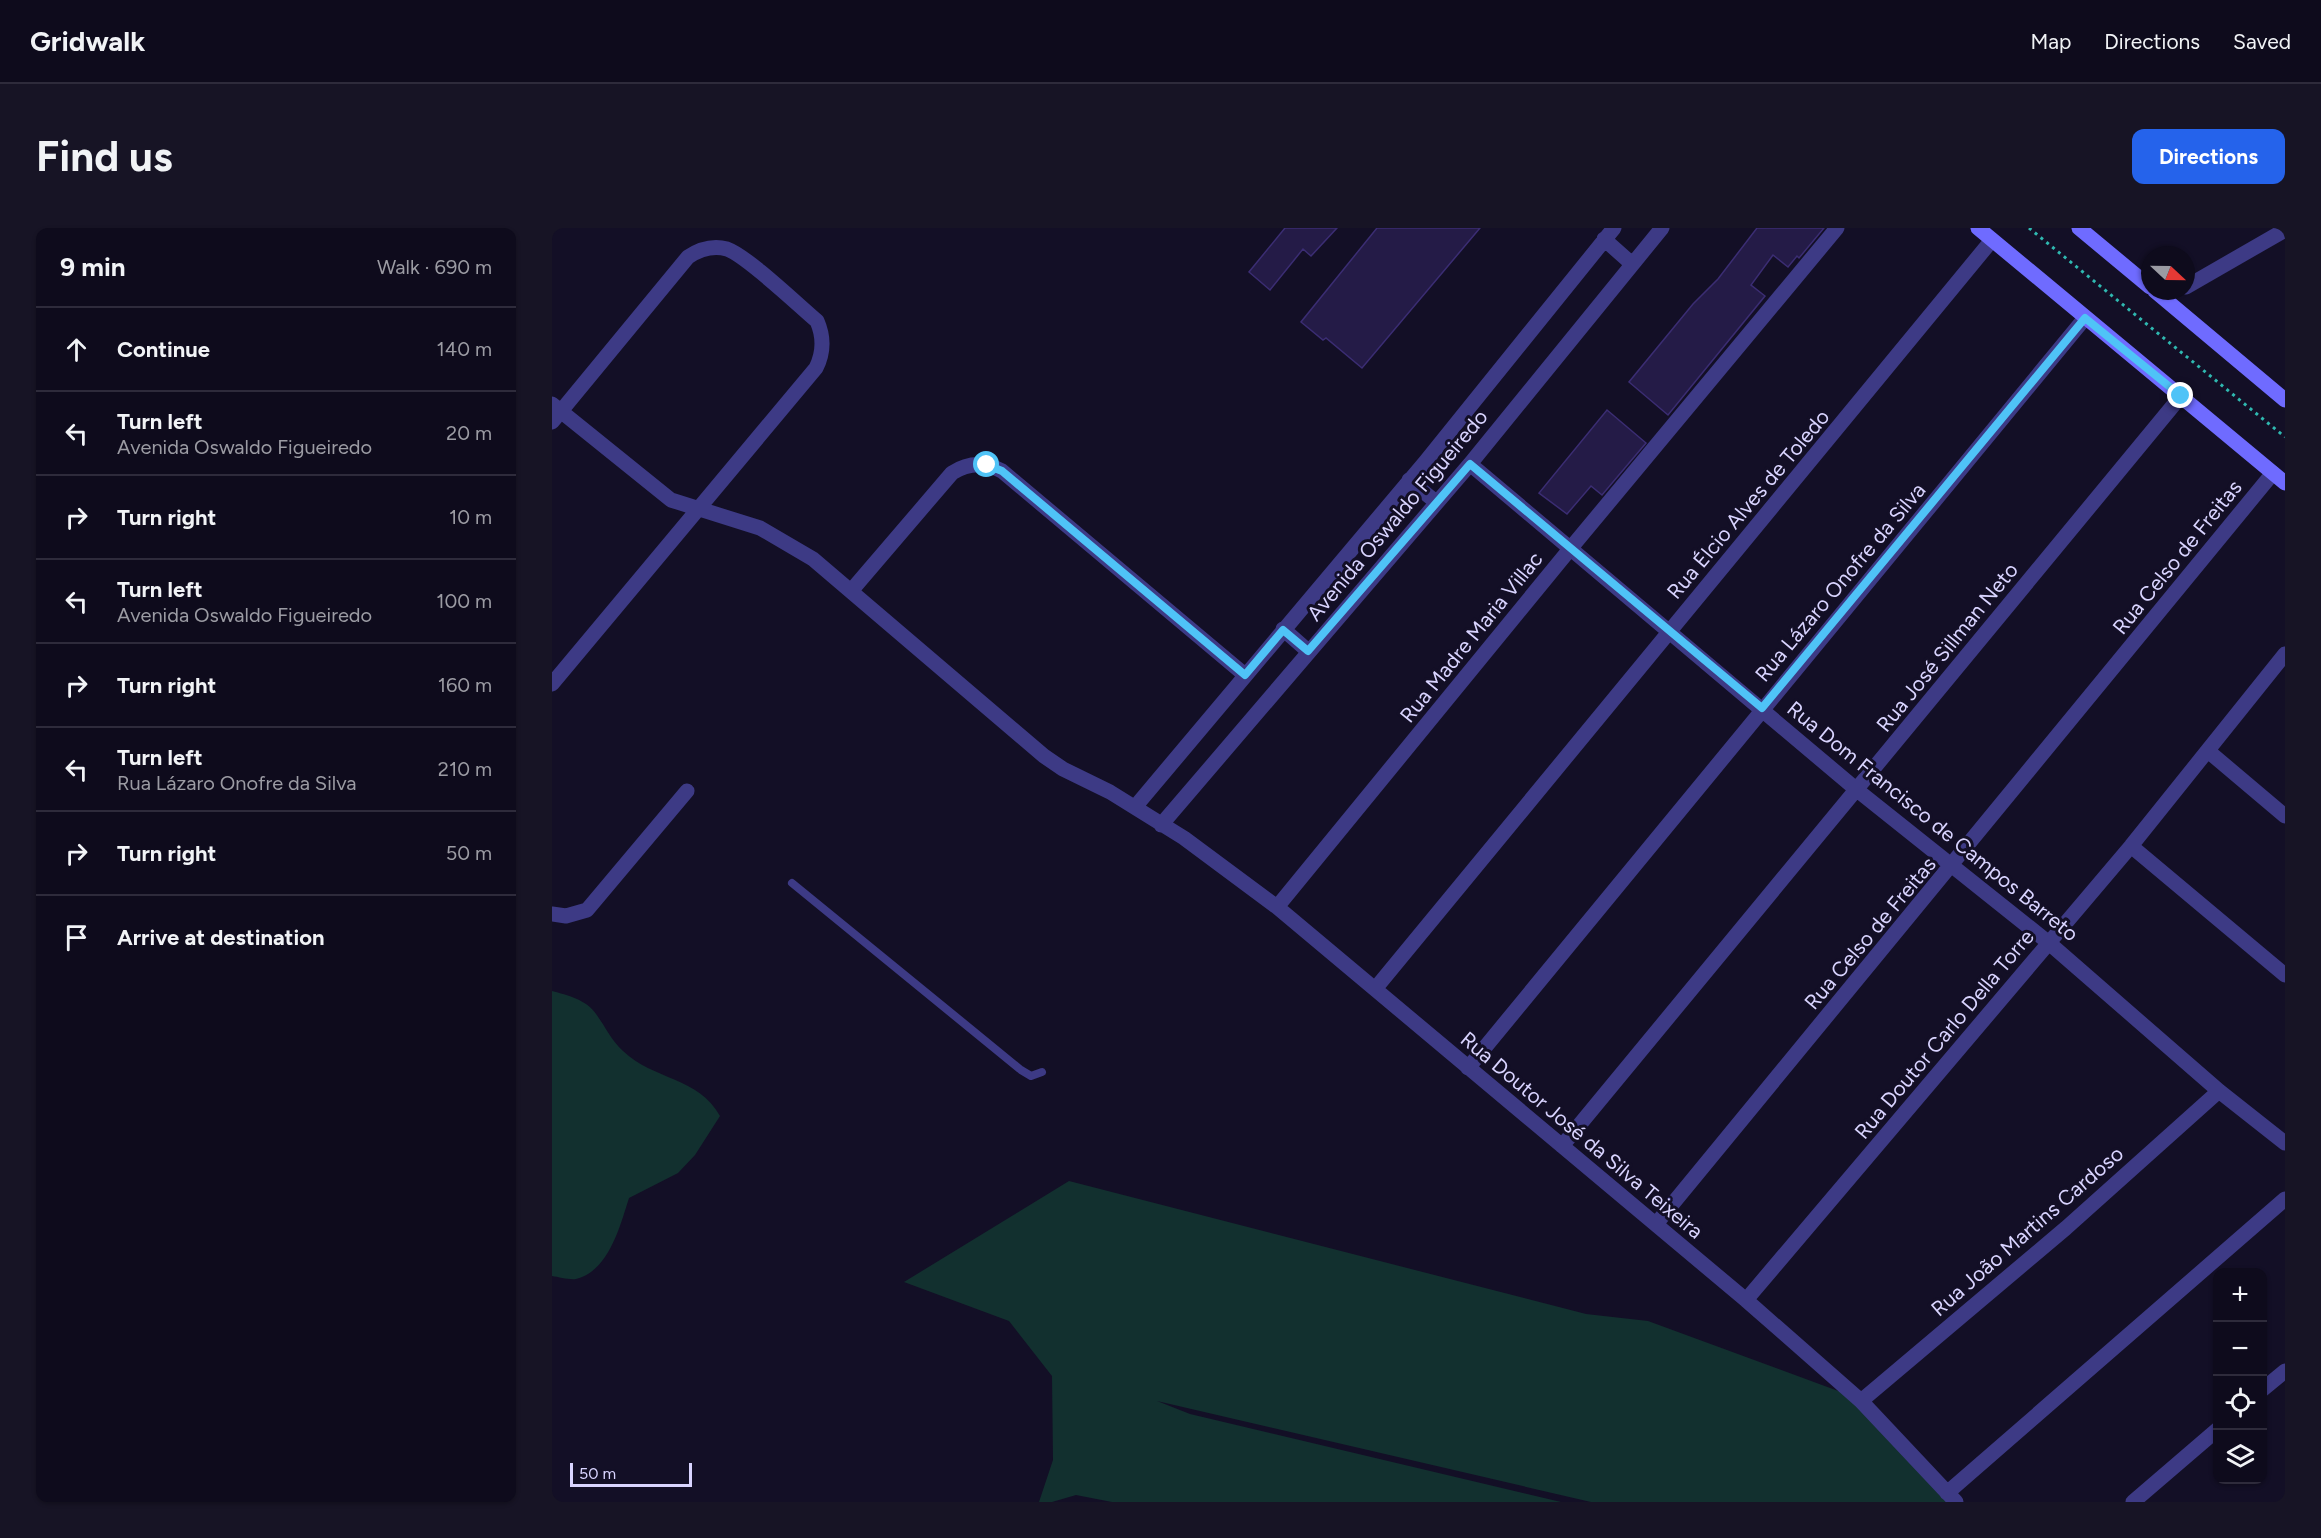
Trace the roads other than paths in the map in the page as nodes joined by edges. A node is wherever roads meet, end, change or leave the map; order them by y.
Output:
1 (1662, 228) edge
2 (1838, 228) edge
3 (1978, 228) edge
4 (2079, 228) edge
5 (2285, 230) edge
6 (1609, 234) edge
7 (1992, 240) junction
8 (1632, 264) junction
9 (2141, 280) edge
10 (2195, 282) edge
11 (2165, 300) edge
12 (2085, 318) junction
13 (2181, 396) junction
14 (2285, 400) edge
15 (555, 412) edge
16 (1470, 464) junction
17 (2279, 478) edge
18 (1409, 480) junction
19 (1436, 502) junction
20 (698, 509) junction
21 (1570, 549) junction
22 (851, 591) junction
23 (1283, 630) junction
24 (1670, 631) junction
25 (1308, 651) junction
26 (2285, 655) edge
27 (1245, 675) junction
28 (552, 684) edge
29 (1762, 708) junction
30 (2208, 751) junction
31 (687, 790) dead end
32 (1857, 790) junction
33 (1135, 807) junction
34 (2285, 816) edge
35 (1161, 825) junction
36 (2131, 846) junction
37 (1953, 866) junction
38 (792, 883) dead end
39 (1277, 907) junction
40 (552, 914) edge
41 (2049, 943) junction
42 (2285, 975) edge
43 (1375, 989) junction
44 (1468, 1068) junction
45 (1042, 1072) dead end
46 (2219, 1091) junction
47 (2285, 1143) edge
48 (1562, 1146) junction
49 (2285, 1199) edge
50 (1656, 1224) junction
51 (1746, 1300) junction
52 (2285, 1371) edge
53 (2267, 1386) edge
54 (1861, 1401) junction
55 (2216, 1430) edge
56 (1952, 1497) edge
57 (2133, 1502) edge

1 - 8 street, Avenida Oswaldo Figueiredo
2 - 21 street, Rua Madre Maria Villac
3 - 7 main road
4 - 9 main road
5 - 10 street
6 - 8 street
6 - 18 street, Avenida Oswaldo Figueiredo
7 - 12 main road
7 - 24 street, Rua Élcio Alves de Toledo
8 - 16 street, Avenida Oswaldo Figueiredo
11 - 14 main road
12 - 13 main road
12 - 29 street, Rua Lázaro Onofre da Silva
13 - 17 main road
13 - 32 street, Rua José Sillman Neto
15 - 20 street, Rua Doutor José da Silva Teixeira
15 - 20 street
16 - 19 street, Avenida Oswaldo Figueiredo
16 - 21 street, Rua Dom Francisco de Campos Barreto
17 - 37 street, Rua Celso de Freitas
18 - 19 street
18 - 23 street, Avenida Oswaldo Figueiredo
19 - 25 street, Avenida Oswaldo Figueiredo
20 - 22 street, Rua Doutor José da Silva Teixeira
20 - 28 street
21 - 24 street, Rua Dom Francisco de Campos Barreto
21 - 39 street, Rua Madre Maria Villac
22 - 27 street
22 - 33 street, Rua Doutor José da Silva Teixeira
23 - 25 street
23 - 27 street, Avenida Oswaldo Figueiredo
24 - 29 street, Rua Dom Francisco de Campos Barreto
24 - 43 street, Rua Élcio Alves de Toledo
25 - 35 street, Avenida Oswaldo Figueiredo
26 - 30 street, Rua Doutor Carlo Della Torre
27 - 33 street, Avenida Oswaldo Figueiredo
29 - 32 street, Rua Dom Francisco de Campos Barreto
29 - 44 street, Rua Lázaro Onofre da Silva
30 - 34 street
30 - 36 street, Rua Doutor Carlo Della Torre
31 - 40 street
32 - 37 street, Rua Dom Francisco de Campos Barreto
32 - 48 street, Rua José Sillman Neto
33 - 35 street, Rua Doutor José da Silva Teixeira
35 - 39 street, Rua Doutor José da Silva Teixeira
36 - 41 street, Rua Doutor Carlo Della Torre
36 - 42 street
37 - 41 street, Rua Dom Francisco de Campos Barreto
37 - 50 street, Rua Celso de Freitas
38 - 45 lane
39 - 43 street, Rua Doutor José da Silva Teixeira
41 - 46 street, Rua Dom Francisco de Campos Barreto
41 - 51 street, Rua Doutor Carlo Della Torre
43 - 44 street, Rua Doutor José da Silva Teixeira
44 - 48 street, Rua Doutor José da Silva Teixeira
46 - 47 street, Rua Dom Francisco de Campos Barreto
46 - 54 street, Rua João Martins Cardoso
48 - 50 street, Rua Doutor José da Silva Teixeira
49 - 56 street
50 - 51 street, Rua Doutor José da Silva Teixeira
51 - 54 street, Rua Doutor José da Silva Teixeira
52 - 53 street
54 - 56 street, Rua Doutor José da Silva Teixeira
55 - 57 street

